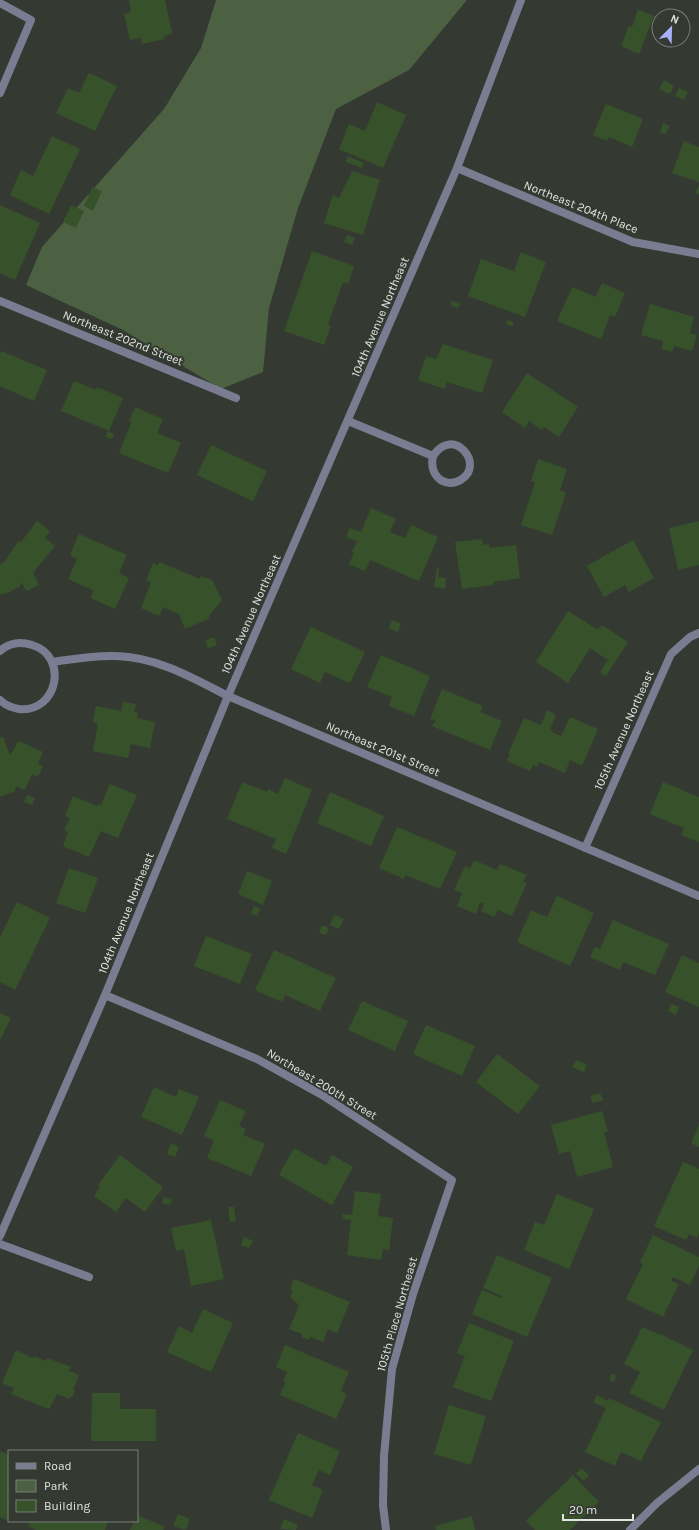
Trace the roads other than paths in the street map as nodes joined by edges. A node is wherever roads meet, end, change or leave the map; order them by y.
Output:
1 (521, 0) edge
2 (0, 3) edge
3 (0, 93) edge
4 (457, 168) junction
5 (699, 254) edge
6 (0, 300) edge
7 (236, 398) dead end
8 (348, 421) junction
9 (433, 456) junction
10 (699, 633) edge
11 (0, 652) edge
12 (52, 662) junction
13 (228, 696) junction
14 (0, 700) edge
15 (585, 848) junction
16 (699, 896) edge
17 (105, 995) junction
18 (452, 1180) joint
19 (0, 1236) edge
20 (0, 1244) edge
21 (89, 1277) dead end
22 (699, 1469) edge
23 (386, 1530) edge
24 (630, 1530) edge

1 - 4 street, 104th Avenue Northeast
2 - 3 street
4 - 5 street, Northeast 204th Place
4 - 8 street, 104th Avenue Northeast
6 - 7 street, Northeast 202nd Street
8 - 9 street
8 - 13 street, 104th Avenue Northeast
9 - 9 street
10 - 15 street, 105th Avenue Northeast
11 - 12 street
12 - 13 street, Northeast 201st Street
12 - 14 street
13 - 15 street, Northeast 201st Street
13 - 17 street, 104th Avenue Northeast
15 - 16 street, Northeast 201st Street
17 - 18 street, Northeast 200th Street
17 - 19 street, 104th Avenue Northeast
18 - 23 street, 105th Place Northeast
20 - 21 street
22 - 24 street

